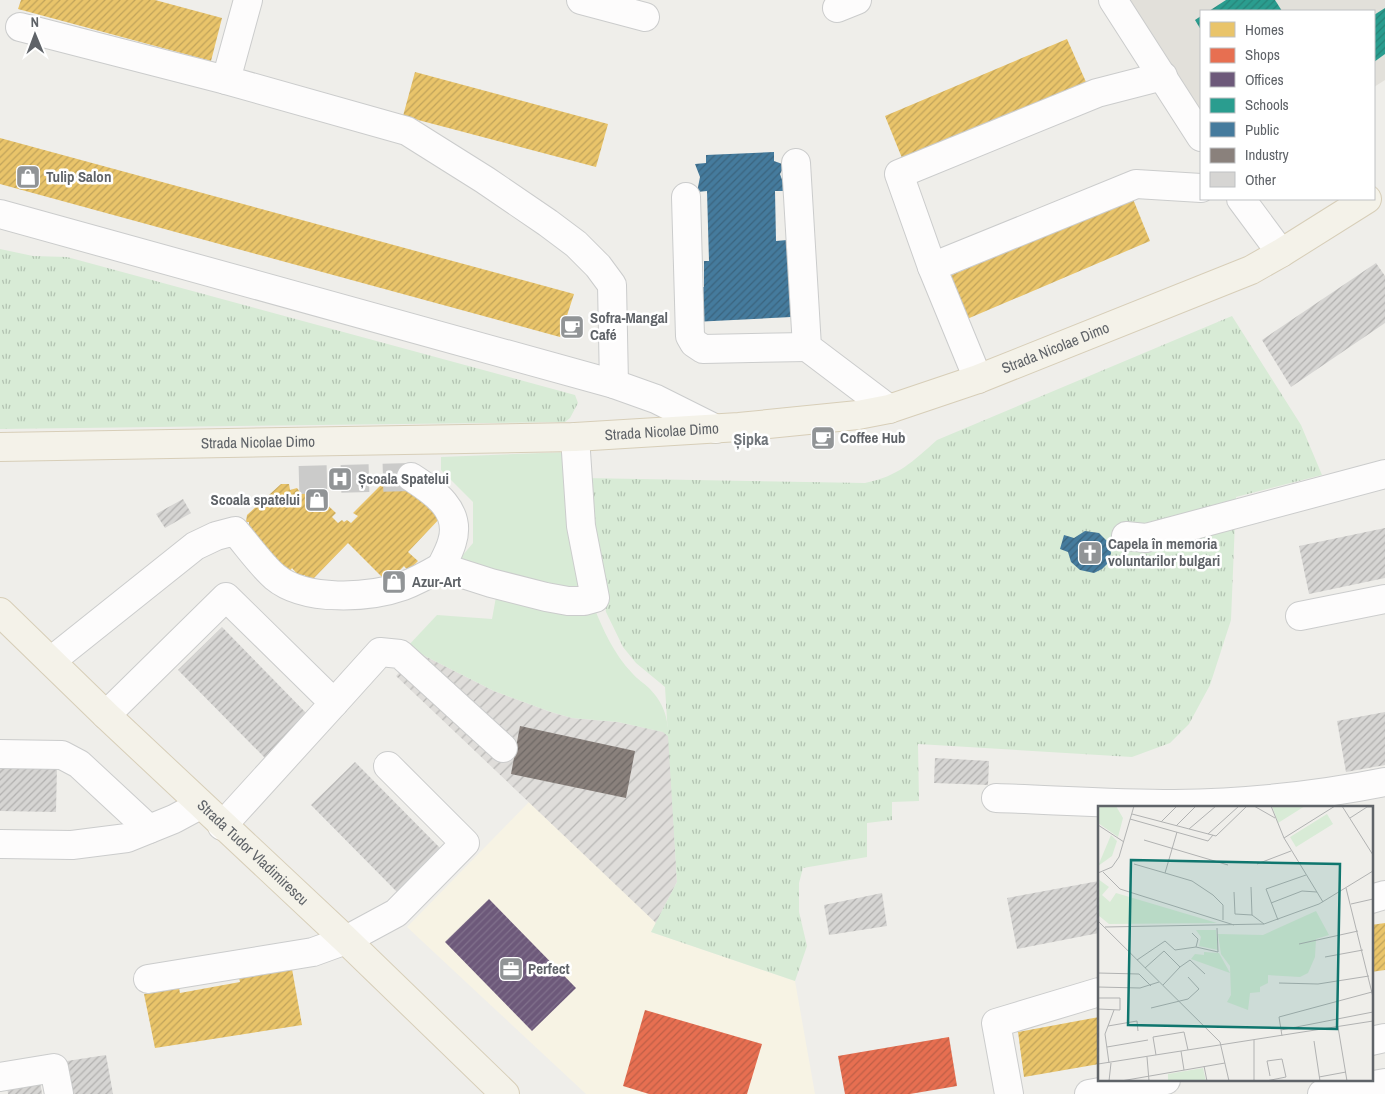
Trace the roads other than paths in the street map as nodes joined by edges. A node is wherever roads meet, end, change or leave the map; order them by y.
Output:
1 (248, 0) edge
2 (581, 0) edge
3 (1113, 0) edge
4 (645, 17) dead end
5 (20, 27) dead end
6 (1163, 76) junction
7 (226, 80) junction
8 (1200, 135) edge
9 (796, 163) dead end
10 (1200, 188) edge
11 (686, 197) dead end
12 (1242, 200) edge
13 (1365, 200) edge
14 (0, 214) edge
15 (1281, 253) junction
16 (932, 267) junction
17 (807, 347) junction
18 (978, 380) junction
19 (614, 384) junction
20 (889, 410) junction
21 (716, 429) junction
22 (575, 437) junction
23 (0, 446) edge
24 (1385, 474) edge
25 (411, 478) tunnel mouth
26 (1126, 536) dead end
27 (441, 567) junction
28 (1385, 599) edge
29 (0, 612) edge
30 (1300, 616) dead end
31 (51, 661) junction
32 (334, 703) junction
33 (106, 715) junction
34 (503, 748) dead end
35 (0, 754) edge
36 (388, 766) dead end
37 (1385, 782) edge
38 (996, 798) dead end
39 (200, 805) junction
40 (222, 826) junction
41 (149, 829) junction
42 (0, 844) edge
43 (1385, 895) edge
44 (1372, 899) edge
45 (346, 940) junction
46 (148, 979) dead end
47 (1098, 992) edge
48 (1385, 1038) edge
49 (1372, 1041) edge
50 (0, 1077) edge
51 (1155, 1082) edge
52 (1385, 1083) edge
53 (59, 1094) edge
54 (505, 1094) edge
55 (1009, 1094) edge
56 (1089, 1094) edge
57 (1322, 1094) edge

1 - 7 street
2 - 4 street
3 - 6 street
5 - 7 street
6 - 8 street
6 - 16 street
7 - 19 street
9 - 17 street
10 - 16 street
11 - 17 street
12 - 15 street
13 - 15 main road, Strada Nicolae Dimo
14 - 19 street
15 - 18 main road, Strada Nicolae Dimo
16 - 18 street
17 - 20 street
18 - 20 main road, Strada Nicolae Dimo
19 - 21 street
20 - 21 main road, Strada Nicolae Dimo
21 - 22 main road, Strada Nicolae Dimo
22 - 23 main road, Strada Nicolae Dimo
22 - 27 street
24 - 26 street
25 - 27 street
27 - 31 street
28 - 30 street
29 - 31 main road, Strada Tudor Vladimirescu
31 - 33 main road, Strada Tudor Vladimirescu
32 - 33 street
32 - 34 street
32 - 40 street
33 - 39 main road, Strada Tudor Vladimirescu
35 - 41 street
36 - 45 street
37 - 38 street
39 - 40 main road, Strada Tudor Vladimirescu
39 - 41 street
40 - 45 main road, Strada Tudor Vladimirescu
41 - 42 street
43 - 44 street
45 - 46 street
45 - 54 main road, Strada Tudor Vladimirescu
47 - 55 street
48 - 49 street
50 - 53 street
51 - 56 street
52 - 57 street

